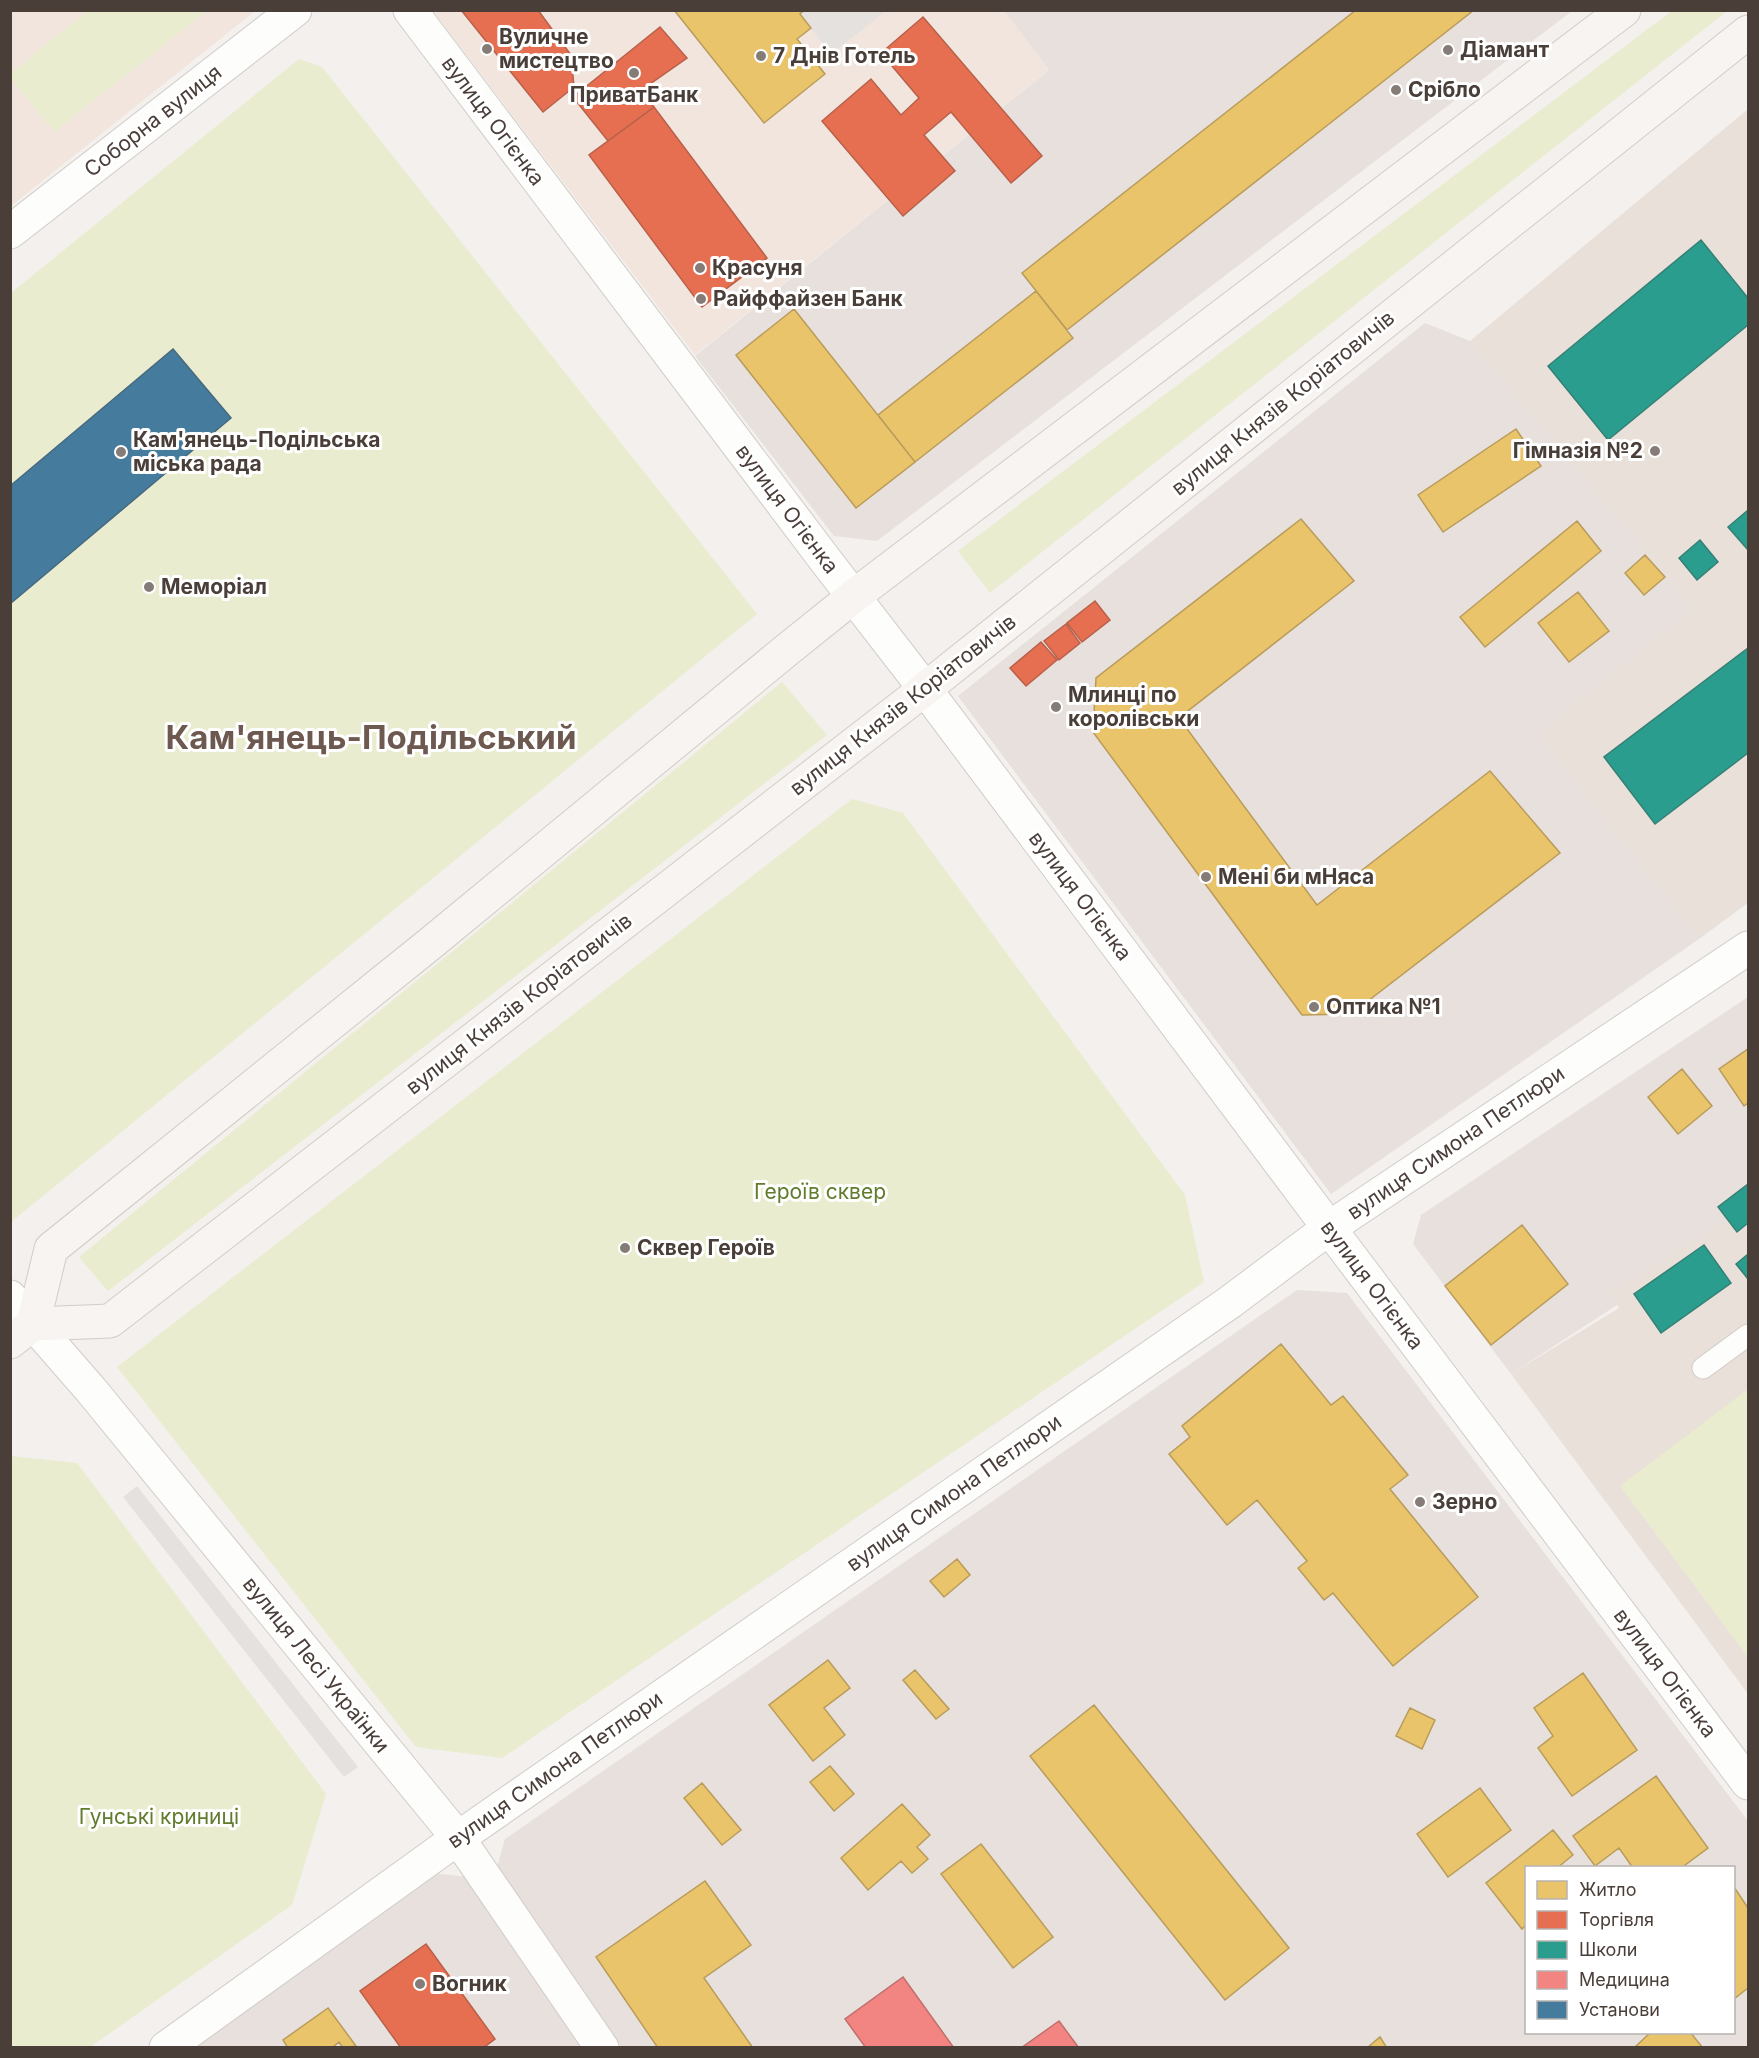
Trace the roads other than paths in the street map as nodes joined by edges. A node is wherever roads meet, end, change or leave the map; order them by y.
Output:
1 (295, 10) edge
2 (410, 10) edge
3 (1624, 10) edge
4 (1749, 32) edge
5 (10, 232) edge
6 (854, 596) junction
7 (925, 689) junction
8 (1749, 948) edge
9 (1329, 1228) junction
10 (10, 1297) edge
11 (22, 1333) edge
12 (1749, 1335) edge
13 (1703, 1368) dead end
14 (1748, 1781) edge
15 (458, 1838) junction
16 (166, 2048) edge
17 (602, 2048) edge

1 - 5 street, Соборна вулиця
2 - 6 street, вулиця Огієнка
3 - 6 main road
4 - 7 main road, вулиця Князів Коріатовичів
6 - 7 street, вулиця Огієнка
6 - 11 main road
7 - 9 street, вулиця Огієнка
7 - 11 main road, вулиця Князів Коріатовичів
8 - 9 street, вулиця Симона Петлюри
9 - 14 street, вулиця Огієнка
9 - 15 street, вулиця Симона Петлюри
10 - 11 street, вулиця Лесі Українки
11 - 15 street, вулиця Лесі Українки
12 - 13 lane
15 - 16 street, вулиця Симона Петлюри
15 - 17 street, вулиця Лесі Українки

